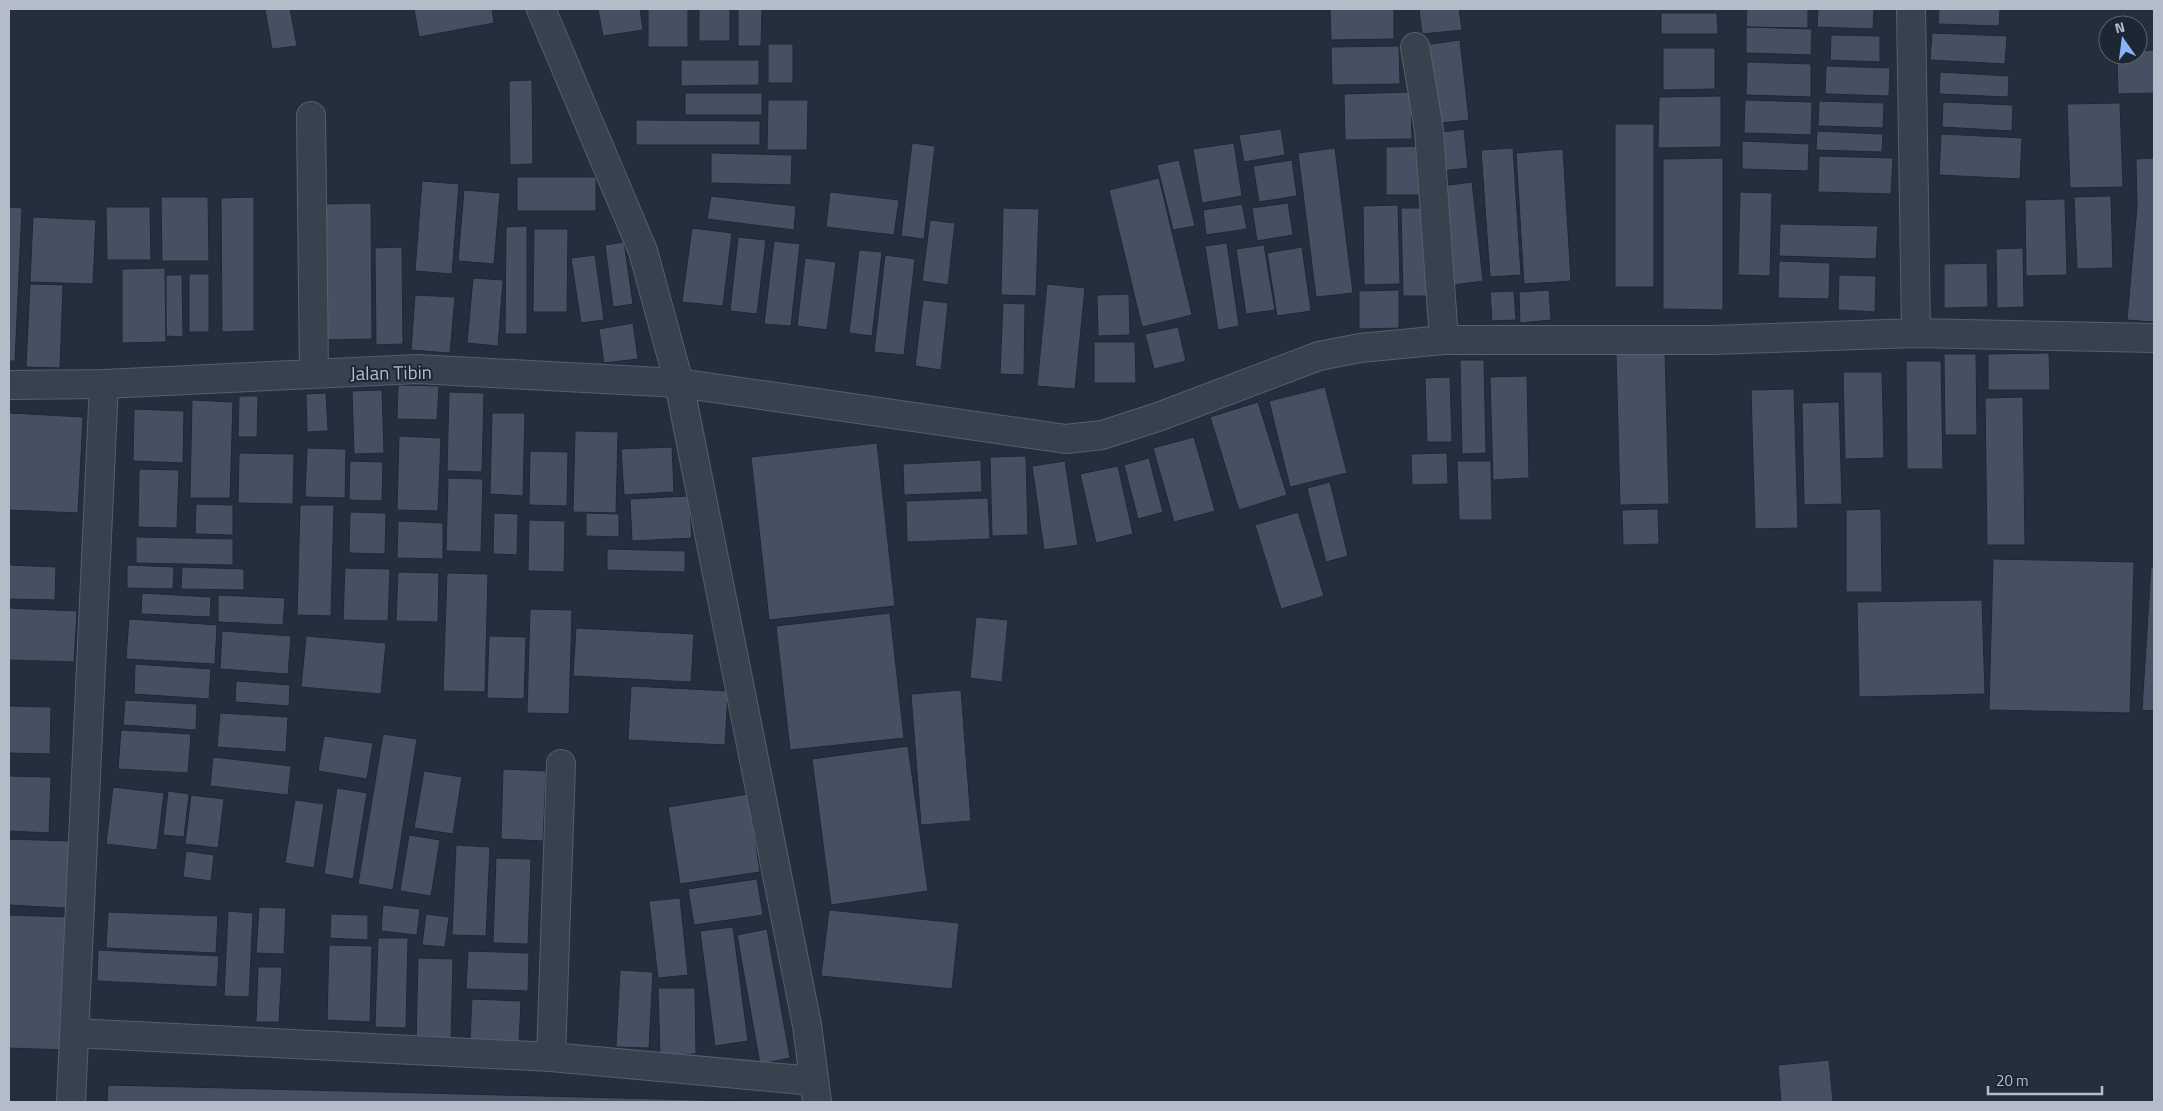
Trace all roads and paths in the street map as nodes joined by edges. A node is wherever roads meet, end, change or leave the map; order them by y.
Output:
1 (541, 9) edge
2 (1911, 9) edge
3 (1415, 47) dead end
4 (311, 116) dead end
5 (1916, 333) junction
6 (2154, 338) edge
7 (1444, 340) junction
8 (314, 374) junction
9 (679, 383) junction
10 (104, 384) junction
11 (9, 386) edge
12 (561, 764) dead end
13 (75, 1033) junction
14 (551, 1057) junction
15 (816, 1092) edge
16 (71, 1102) edge

1 - 9 street
2 - 5 street
3 - 7 street
4 - 8 street
5 - 6 street, Jalan Tibin
5 - 7 street, Jalan Tibin
7 - 9 street, Jalan Tibin
8 - 9 street, Jalan Tibin
8 - 10 street, Jalan Tibin
9 - 15 street
10 - 11 street, Jalan Tibin
10 - 13 street
12 - 14 street
13 - 14 street
13 - 16 street
14 - 15 street

